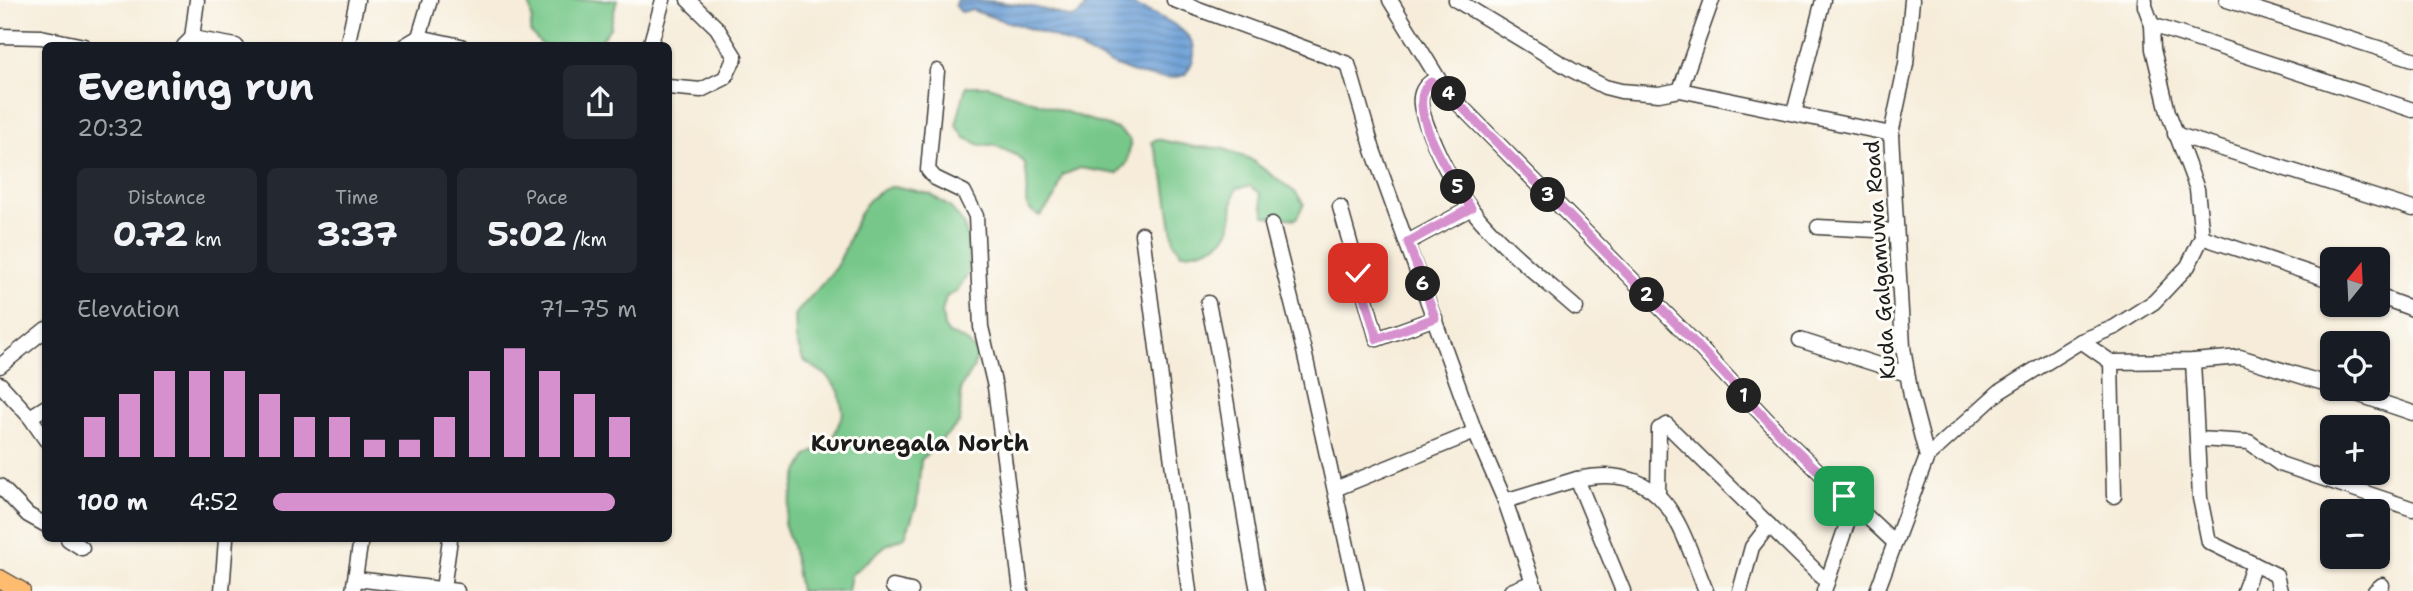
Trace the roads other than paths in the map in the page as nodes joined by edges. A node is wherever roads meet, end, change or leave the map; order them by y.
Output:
1 (197, 0) edge
2 (357, 0) edge
3 (430, 0) edge
4 (663, 0) edge
5 (688, 0) edge
6 (1174, 0) edge
7 (1390, 0) edge
8 (1456, 0) edge
9 (1712, 0) edge
10 (1823, 0) edge
11 (1912, 0) edge
12 (2145, 0) edge
13 (2227, 0) edge
14 (2152, 25) junction
15 (0, 36) edge
16 (419, 37) junction
17 (65, 42) edge
18 (188, 42) edge
19 (348, 42) edge
20 (411, 42) edge
21 (442, 42) edge
22 (651, 42) edge
23 (2413, 59) edge
24 (937, 71) dead end
25 (672, 88) edge
26 (1680, 90) junction
27 (1447, 92) junction
28 (2413, 110) edge
29 (1794, 113) junction
30 (1891, 134) junction
31 (2175, 134) junction
32 (1340, 207) dead end
33 (1471, 208) junction
34 (2413, 208) edge
35 (1272, 225) dead end
36 (1818, 227) dead end
37 (1896, 231) junction
38 (1142, 234) dead end
39 (2202, 237) junction
40 (1408, 242) junction
41 (2320, 277) edge
42 (2390, 300) edge
43 (1208, 303) dead end
44 (1576, 307) dead end
45 (2413, 309) edge
46 (1435, 318) junction
47 (42, 332) edge
48 (1800, 340) dead end
49 (2081, 341) junction
50 (4, 357) edge
51 (2193, 361) junction
52 (2111, 362) junction
53 (1907, 374) junction
54 (2320, 382) edge
55 (0, 384) edge
56 (2377, 401) edge
57 (42, 410) edge
58 (2413, 413) edge
59 (30, 417) junction
60 (1475, 432) junction
61 (42, 434) edge
62 (2198, 439) junction
63 (1927, 457) junction
64 (1577, 479) junction
65 (0, 486) edge
66 (1335, 489) junction
67 (1837, 489) junction
68 (1658, 495) junction
69 (2114, 496) dead end
70 (1505, 501) junction
71 (2413, 509) edge
72 (42, 523) edge
73 (1769, 524) junction
74 (73, 542) edge
75 (226, 542) edge
76 (361, 542) edge
77 (450, 542) edge
78 (1894, 542) junction
79 (82, 548) dead end
80 (2254, 564) junction
81 (0, 579) edge
82 (354, 585) edge
83 (893, 587) dead end
84 (1534, 587) edge
85 (1826, 587) edge
86 (414, 589) edge
87 (450, 590) edge
88 (22, 591) edge
89 (222, 591) edge
90 (911, 591) edge
91 (1021, 591) edge
92 (1188, 591) edge
93 (1258, 591) edge
94 (1357, 591) edge
95 (1511, 591) edge
96 (1623, 591) edge
97 (1706, 591) edge
98 (1740, 591) edge
99 (1877, 591) edge
100 (2244, 591) edge
101 (2280, 591) edge

1 - 18 street
2 - 19 street
3 - 16 street
4 - 22 street
5 - 25 street
6 - 40 street
7 - 27 street
8 - 26 street
9 - 26 street
10 - 29 street
11 - 30 street, Kuda Galgamuwa Road
12 - 14 street
13 - 23 street
14 - 28 street
14 - 31 street
15 - 17 street
16 - 20 street
16 - 21 street
24 - 91 street
26 - 29 street
27 - 33 street
27 - 67 street
29 - 30 street
30 - 37 street, Kuda Galgamuwa Road
31 - 34 street
31 - 39 street
32 - 46 street
33 - 40 street
33 - 44 street
35 - 66 street
36 - 37 street
37 - 53 street, Kuda Galgamuwa Road
38 - 92 street
39 - 41 street
39 - 49 street
40 - 46 street
42 - 45 street
43 - 93 street
46 - 60 street
47 - 50 street
48 - 53 street
49 - 52 street
49 - 63 street
51 - 52 street
51 - 54 street
51 - 62 street
52 - 69 street
53 - 63 street, Kuda Galgamuwa Road
55 - 59 street
56 - 58 street
57 - 59 street
59 - 61 street
60 - 66 street
60 - 70 street
62 - 71 street
62 - 80 street
63 - 78 street
64 - 68 street
64 - 70 street
64 - 96 street
65 - 72 street
66 - 94 street
67 - 78 street
67 - 85 street
68 - 73 street
68 - 97 street
70 - 84 street
73 - 85 street
73 - 98 street
74 - 79 street
75 - 89 street
76 - 82 street
77 - 87 street
78 - 99 street
80 - 100 street
80 - 101 street
81 - 88 main road
82 - 86 street
83 - 90 street
84 - 95 street
86 - 87 street

